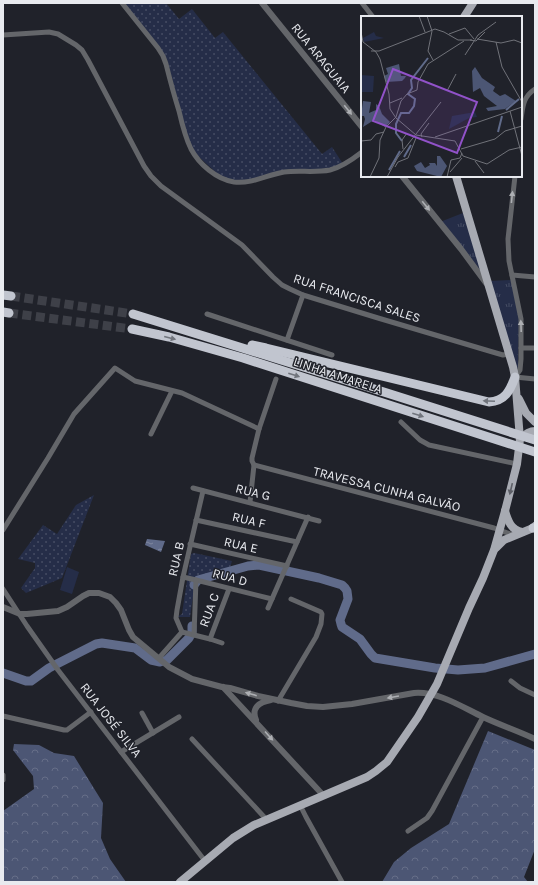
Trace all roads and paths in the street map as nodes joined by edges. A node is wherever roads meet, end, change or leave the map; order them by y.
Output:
1 (122, 3) edge
2 (262, 3) edge
3 (362, 3) edge
4 (473, 3) edge
5 (372, 16) edge
6 (465, 16) edge
7 (3, 35) edge
8 (535, 89) edge
9 (522, 108) edge
10 (361, 126) edge
11 (361, 153) edge
12 (403, 177) edge
13 (456, 177) edge
14 (514, 177) edge
15 (482, 262) junction
16 (474, 267) junction
17 (512, 275) junction
18 (535, 277) edge
19 (490, 288) junction
20 (303, 295) junction
21 (133, 314) tunnel mouth
22 (207, 314) dead end
23 (132, 329) tunnel mouth
24 (219, 340) junction
25 (288, 340) junction
26 (521, 348) junction
27 (535, 348) edge
28 (509, 354) junction
29 (332, 355) dead end
30 (515, 377) junction
31 (535, 379) edge
32 (276, 380) dead end
33 (172, 391) junction
34 (516, 393) junction
35 (401, 422) dead end
36 (535, 422) edge
37 (259, 429) junction
38 (535, 431) edge
39 (151, 434) dead end
40 (520, 438) junction
41 (535, 440) edge
42 (535, 452) edge
43 (517, 464) junction
44 (254, 465) junction
45 (193, 488) dead end
46 (203, 491) junction
47 (250, 502) junction
48 (505, 511) junction
49 (308, 518) junction
50 (196, 520) junction
51 (319, 521) dead end
52 (534, 527) edge
53 (3, 530) edge
54 (500, 531) junction
55 (522, 532) junction
56 (513, 535) junction
57 (297, 542) junction
58 (190, 544) junction
59 (494, 550) junction
60 (286, 566) junction
61 (182, 577) junction
62 (196, 580) junction
63 (3, 589) edge
64 (229, 589) junction
65 (272, 599) junction
66 (291, 599) dead end
67 (3, 608) edge
68 (268, 608) dead end
69 (20, 614) junction
70 (184, 632) junction
71 (193, 635) junction
72 (210, 639) junction
73 (222, 643) dead end
74 (159, 658) junction
75 (511, 682) dead end
76 (223, 687) junction
77 (431, 695) junction
78 (535, 695) edge
79 (275, 700) junction
80 (91, 712) junction
81 (142, 713) dead end
82 (3, 716) edge
83 (179, 717) dead end
84 (483, 717) junction
85 (256, 722) junction
86 (153, 733) junction
87 (192, 739) dead end
88 (535, 739) edge
89 (121, 752) junction
90 (3, 775) edge
91 (3, 780) edge
92 (323, 795) junction
93 (300, 805) junction
94 (266, 819) junction
95 (408, 831) dead end
96 (205, 861) junction
97 (180, 882) edge
98 (342, 882) edge

1 - 11 street
2 -> 10 street, RUA ARAGUAIA
3 - 5 street
4 - 6 main road
7 - 20 street, RUA FRANCISCA SALES
8 - 9 street
12 -> 16 street
13 - 15 main road
17 -> 14 street
15 - 16 main road
15 - 19 main road
16 - 19 street
17 - 18 street
26 -> 17 street
19 - 28 main road
20 - 25 street
20 - 28 street, RUA FRANCISCA SALES
21 - 24 highway, LINHA AMARELA
22 - 25 street
23 -> 42 highway, LINHA AMARELA
30 -> 24 highway
24 - 41 highway, LINHA AMARELA
25 - 29 street
26 - 27 street
26 - 30 street
28 - 30 main road
30 - 31 street
30 - 34 main road
32 - 37 street
33 - 37 street
33 - 39 street
33 - 53 street
34 - 36 main road
34 - 40 main road
35 - 43 street
37 - 44 street
38 - 40 main road
40 - 43 main road
43 -> 48 main road
44 - 47 street
44 - 54 street, TRAVESSA CUNHA GALVÃO
45 - 46 street, RUA G
46 - 47 street, RUA G
46 - 50 street, RUA B
47 - 49 street, RUA G
48 - 54 main road
48 - 55 main road
49 - 51 street, RUA G
49 - 57 street
50 - 57 street, RUA F
50 - 58 street, RUA B
52 - 55 main road
54 - 56 street, TRAVESSA CUNHA GALVÃO
54 - 59 main road
55 - 56 main road
56 - 59 main road
57 - 60 street
58 - 60 street, RUA E
58 - 61 street, RUA B
59 - 77 main road
60 - 65 street
61 - 62 street, RUA D
61 - 70 street, RUA B
62 - 64 street, RUA D
62 - 71 street
63 - 69 street, RUA JOSÉ SILVA
64 - 65 street, RUA D
64 - 72 street, RUA C
65 - 68 street
66 - 79 street
67 - 69 street
69 - 74 street
69 - 80 street, RUA JOSÉ SILVA
70 - 71 street
70 - 74 street
71 - 72 street
72 - 73 street
74 - 76 street
75 - 78 street
79 -> 76 street
76 - 85 street
77 -> 79 street
77 - 84 street
77 - 92 main road
79 - 85 street
80 - 82 street
80 - 89 street, RUA JOSÉ SILVA
81 - 86 street
83 - 86 street
84 - 88 street
84 - 95 street
85 -> 92 street
86 - 89 street
87 - 94 street
89 - 96 street, RUA JOSÉ SILVA
90 - 91 street
92 - 93 main road
93 - 94 main road
93 - 98 street
94 - 96 main road
96 - 97 main road

